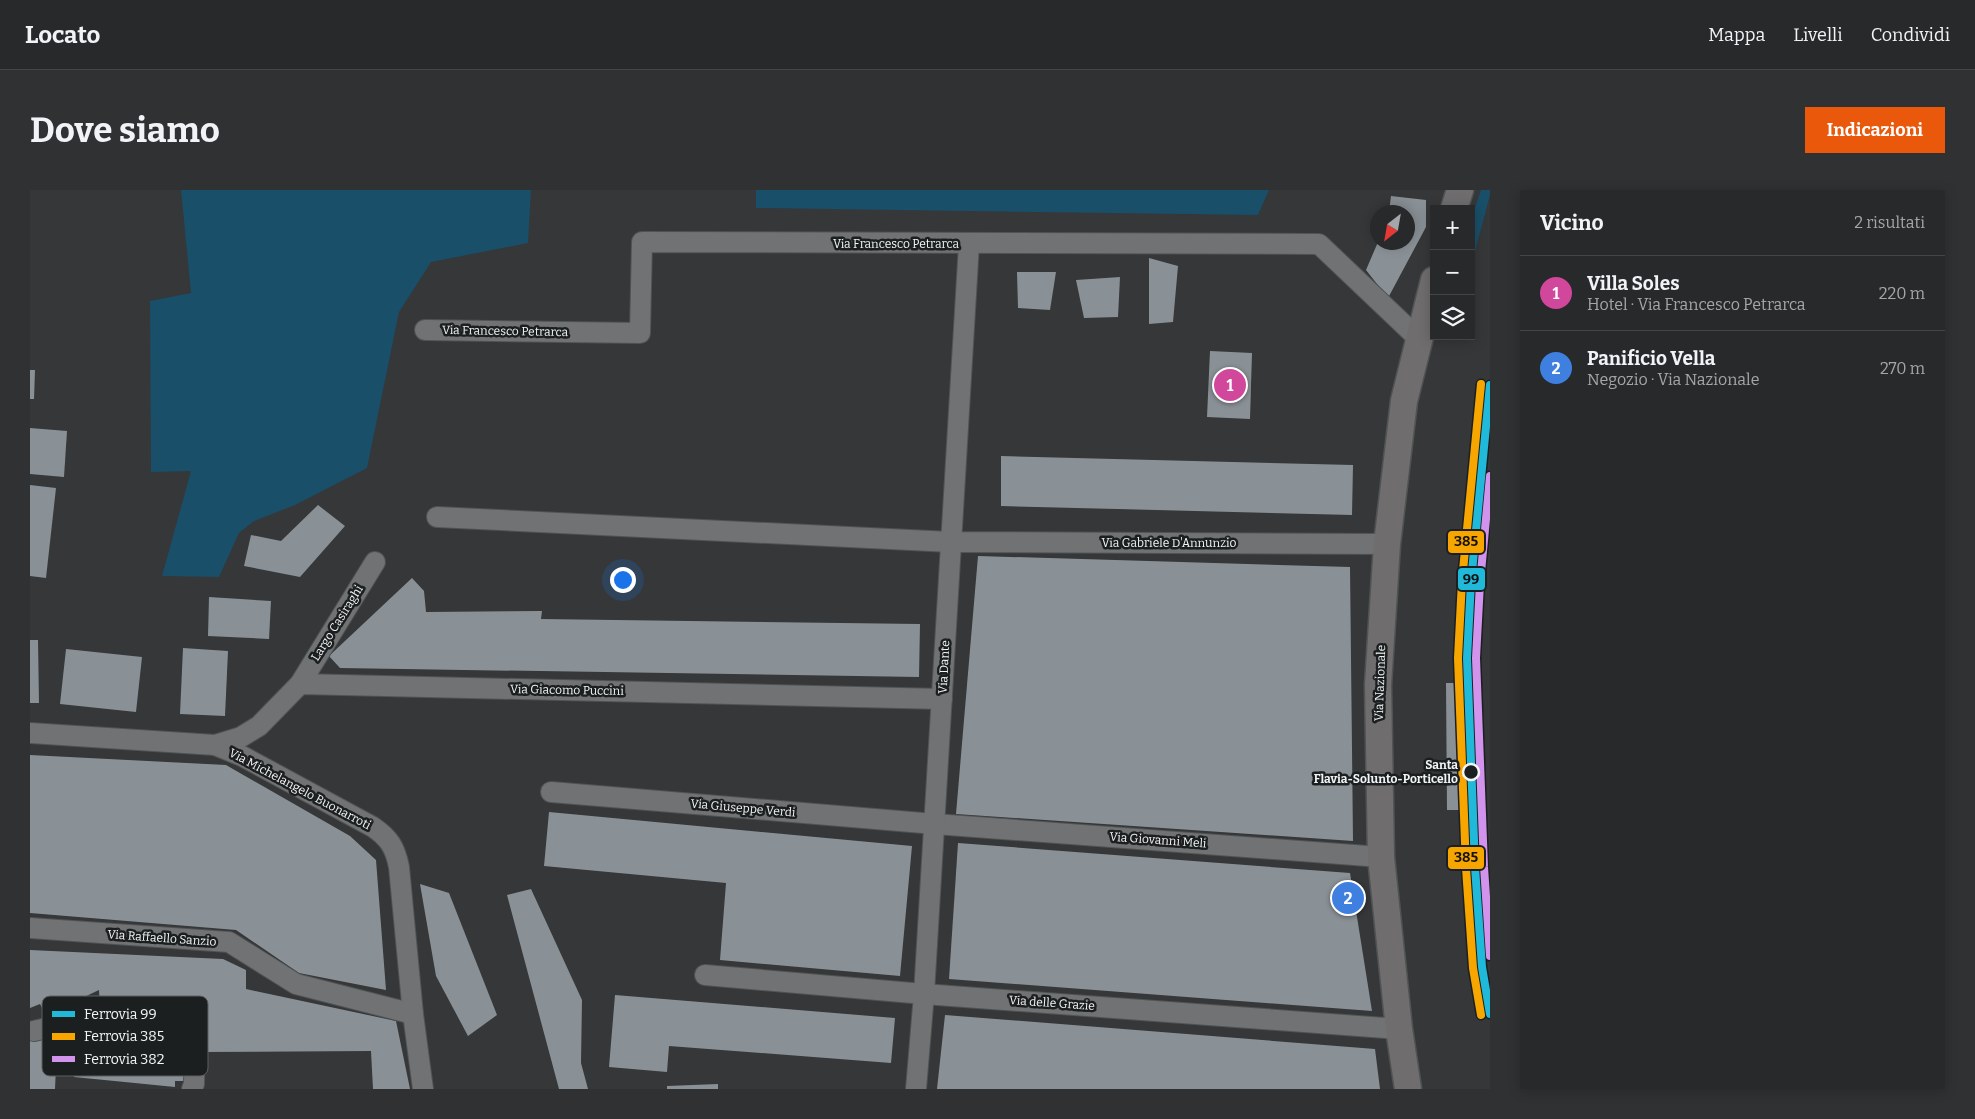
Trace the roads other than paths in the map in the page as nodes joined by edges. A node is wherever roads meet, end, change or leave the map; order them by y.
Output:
1 (1460, 190) edge
2 (1455, 205) edge
3 (969, 244) junction
4 (1430, 295) edge
5 (425, 330) dead end
6 (1419, 338) junction
7 (437, 516) dead end
8 (951, 542) junction
9 (1387, 544) junction
10 (375, 562) dead end
11 (300, 684) junction
12 (942, 700) junction
13 (30, 733) edge
14 (215, 745) junction
15 (551, 792) dead end
16 (934, 824) junction
17 (1381, 857) junction
18 (30, 928) edge
19 (705, 975) dead end
20 (924, 994) junction
21 (413, 1014) junction
22 (42, 1029) edge
23 (1399, 1029) junction
24 (34, 1031) dead end
25 (193, 1076) edge
26 (192, 1089) edge
27 (423, 1089) edge
28 (916, 1089) edge
29 (1408, 1089) edge

1 - 2 main road
3 - 5 street, Via Francesco Petrarca
3 - 6 street, Via Francesco Petrarca
3 - 8 street, Via Dante
4 - 6 main road, Via Nazionale
6 - 9 main road, Via Nazionale
7 - 8 street, Via Gabriele D'Annunzio
8 - 9 street, Via Gabriele D'Annunzio
8 - 12 street, Via Dante
9 - 17 main road, Via Nazionale
10 - 11 street, Largo Casiraghi
11 - 12 street, Via Giacomo Puccini
11 - 14 street
12 - 16 street, Via Dante
13 - 14 street, Via Michelangelo Buonarroti
14 - 21 street, Via Michelangelo Buonarroti
15 - 16 street, Via Giuseppe Verdi
16 - 17 street, Via Giovanni Meli
16 - 20 street, Via Dante
17 - 23 main road, Via Nazionale
18 - 21 street, Via Raffaello Sanzio
19 - 20 street, Via delle Grazie
20 - 23 street, Via delle Grazie
20 - 28 street, Via Dante
21 - 27 street
22 - 24 street
23 - 29 main road, Via Nazionale
25 - 26 street

